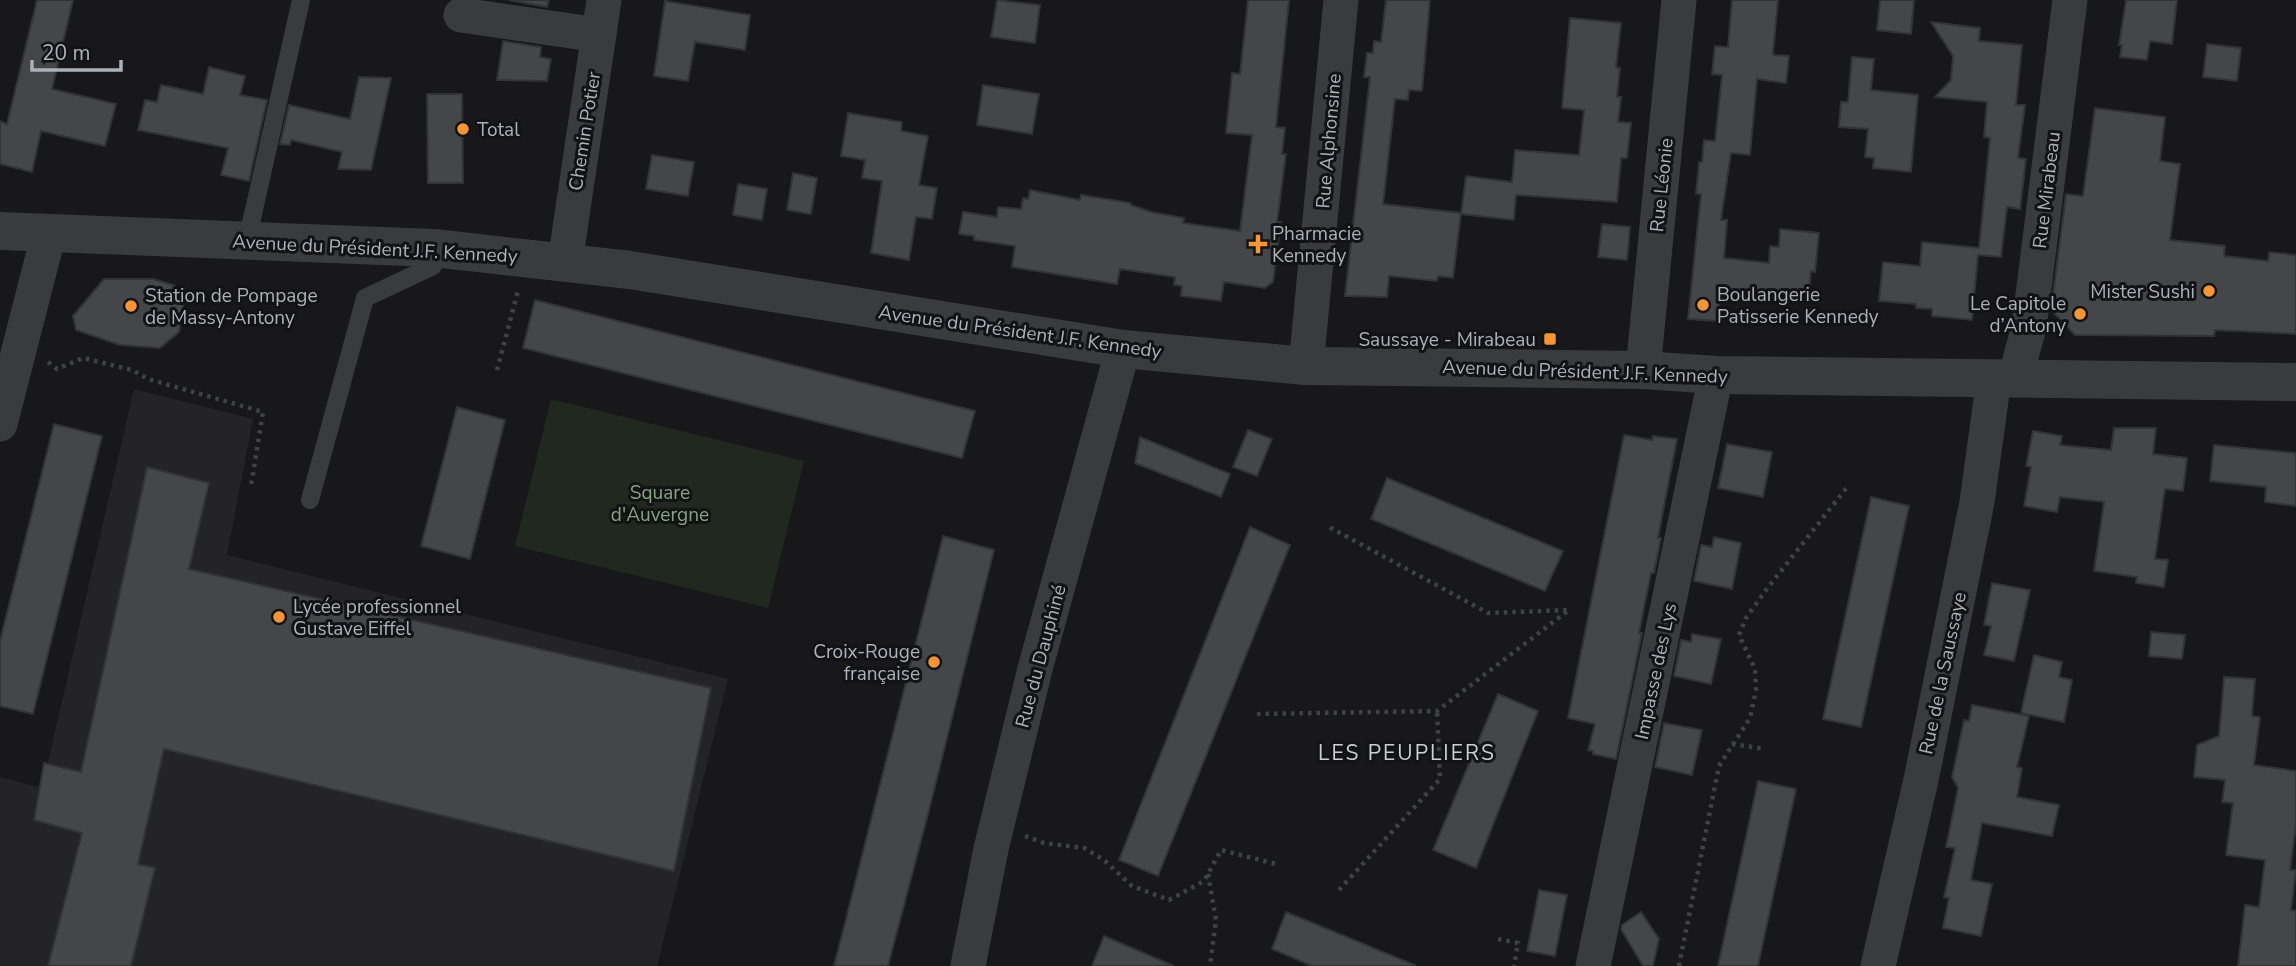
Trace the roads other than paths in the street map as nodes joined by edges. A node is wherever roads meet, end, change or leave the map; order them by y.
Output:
1 (301, 0) edge
2 (604, 0) edge
3 (1341, 0) edge
4 (1679, 0) edge
5 (2070, 0) edge
6 (461, 15) dead end
7 (599, 35) junction
8 (0, 231) edge
9 (49, 233) junction
10 (247, 241) junction
11 (565, 262) junction
12 (433, 266) dead end
13 (1124, 349) junction
14 (1306, 366) junction
15 (1643, 370) junction
16 (1716, 375) junction
17 (2005, 378) junction
18 (2296, 382) edge
19 (0, 424) edge
20 (310, 500) dead end
21 (968, 966) edge
22 (1593, 966) edge
23 (1878, 966) edge

1 - 10 lane
2 - 7 street, Chemin Potier
3 - 14 street, Rue Alphonsine
4 - 15 street, Rue Léonie
5 - 17 street, Rue Mirabeau
6 - 7 street
7 - 11 street, Chemin Potier
8 - 9 street, Avenue du Président J.F. Kennedy
9 - 10 street, Avenue du Président J.F. Kennedy
9 - 19 street
10 - 11 street, Avenue du Président J.F. Kennedy
11 - 13 street, Avenue du Président J.F. Kennedy
12 - 20 lane
13 - 14 street, Avenue du Président J.F. Kennedy
13 - 21 street, Rue du Dauphiné
14 - 15 street, Avenue du Président J.F. Kennedy
15 - 16 street, Avenue du Président J.F. Kennedy
16 - 17 street, Avenue du Président J.F. Kennedy
16 - 22 street, Impasse des Lys
17 - 18 street, Avenue du Président J.F. Kennedy
17 - 23 street, Rue de la Saussaye

